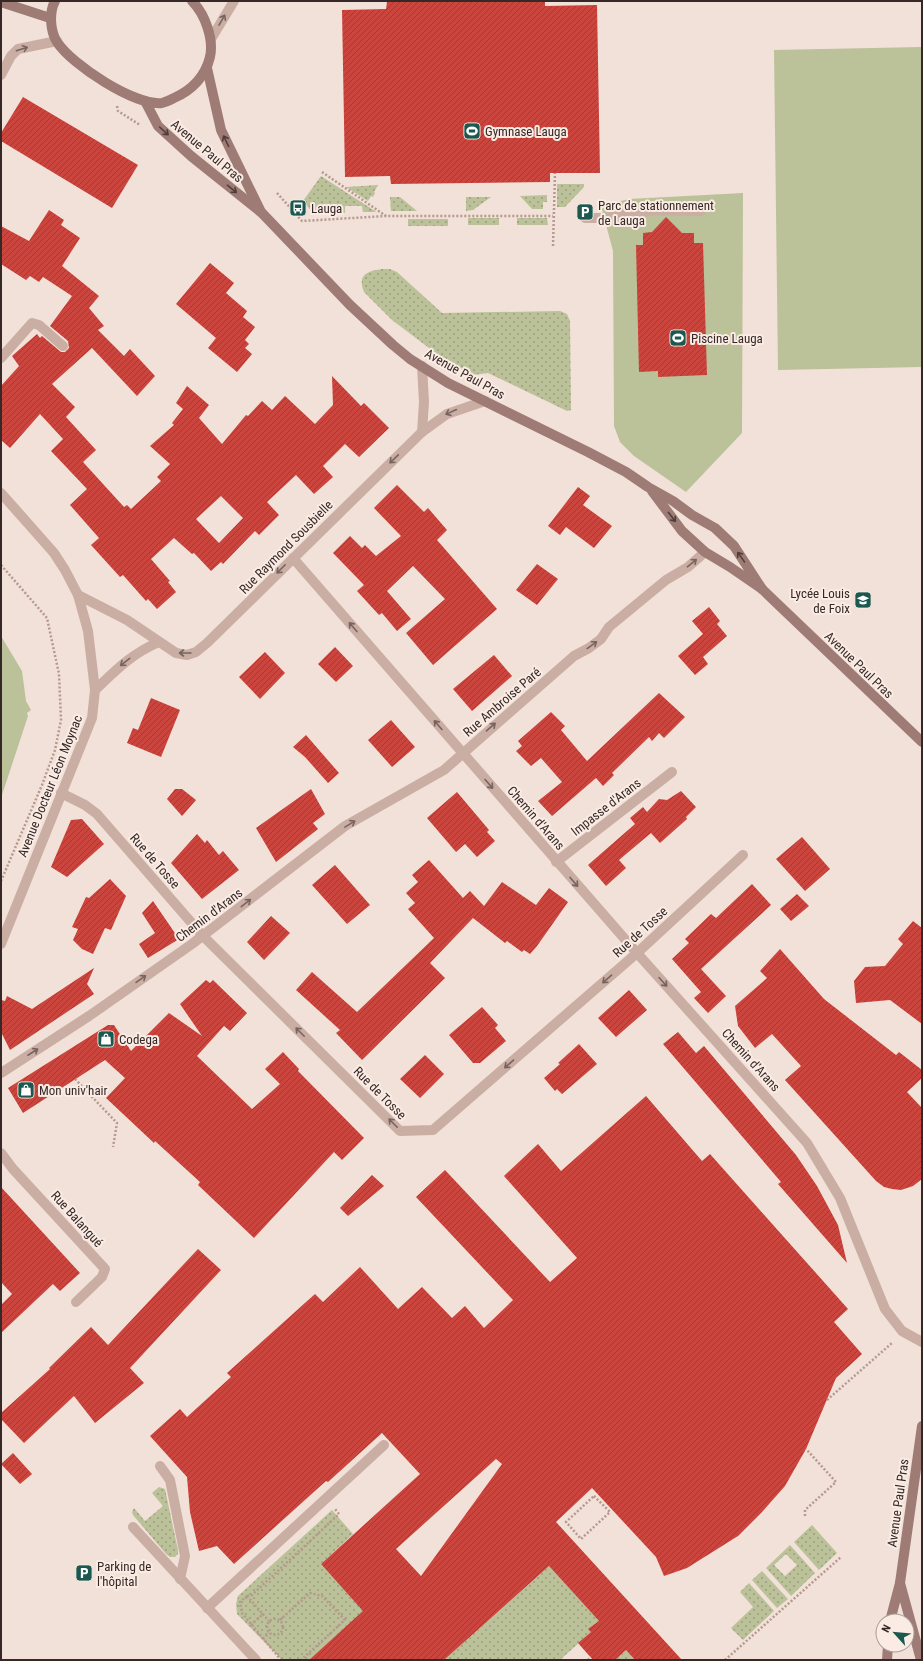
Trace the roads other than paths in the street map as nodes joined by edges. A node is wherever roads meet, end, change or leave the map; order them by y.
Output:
1 (55, 1) edge
2 (192, 1) edge
3 (234, 1) edge
4 (1, 2) edge
5 (50, 18) junction
6 (211, 40) junction
7 (57, 41) junction
8 (207, 68) junction
9 (1, 75) edge
10 (145, 101) junction
11 (701, 210) dead end
12 (262, 213) junction
13 (585, 218) dead end
14 (63, 346) dead end
15 (1, 358) edge
16 (422, 366) junction
17 (485, 401) junction
18 (422, 432) junction
19 (648, 487) junction
20 (1, 493) edge
21 (705, 552) junction
22 (293, 558) junction
23 (762, 590) junction
24 (78, 595) junction
25 (159, 642) junction
26 (95, 690) junction
27 (922, 742) edge
28 (463, 754) junction
29 (672, 772) dead end
30 (61, 793) junction
31 (743, 855) dead end
32 (556, 862) junction
33 (203, 936) junction
34 (1, 944) edge
35 (637, 953) junction
36 (1, 1073) edge
37 (1, 1153) edge
38 (76, 1302) dead end
39 (922, 1342) edge
40 (922, 1426) edge
41 (384, 1445) dead end
42 (160, 1466) dead end
43 (133, 1527) dead end
44 (180, 1579) junction
45 (900, 1583) junction
46 (207, 1608) junction
47 (892, 1613) edge
48 (256, 1660) edge
49 (921, 1660) edge

1 - 5 street
2 - 6 street
6 -> 3 street
4 - 5 street
5 - 7 street
6 - 8 street
9 -> 7 street
7 - 10 street
8 - 10 street
12 -> 8 street, Avenue Paul Pras
10 -> 12 street, Avenue Paul Pras
11 - 13 street
12 - 16 street, Avenue Paul Pras
14 - 15 street
16 - 17 street, Avenue Paul Pras
16 - 18 street
17 -> 18 street, Rue Raymond Sousbielle
17 - 19 street, Avenue Paul Pras
18 -> 22 street, Rue Raymond Sousbielle
19 -> 21 street, Avenue Paul Pras
23 -> 19 street, Avenue Paul Pras
20 - 24 street, Avenue Docteur Léon Moynac
21 - 23 street, Avenue Paul Pras
28 -> 21 street, Rue Ambroise Paré
22 -> 25 street, Rue Raymond Sousbielle
28 -> 22 street, Rue Ambroise Paré
23 - 27 street, Avenue Paul Pras
24 - 25 street, Rue Raymond Sousbielle
24 - 26 street, Avenue Docteur Léon Moynac
25 -> 26 street
26 - 30 street, Avenue Docteur Léon Moynac
28 -> 32 street, Chemin d'Arans
33 -> 28 street, Chemin d'Arans
29 - 32 street, Impasse d'Arans
30 - 33 street, Rue de Tosse
30 - 34 street, Avenue Docteur Léon Moynac
31 - 35 street, Rue de Tosse
32 -> 35 street, Chemin d'Arans
35 -> 33 street, Rue de Tosse
36 -> 33 street, Chemin d'Arans
35 -> 39 street, Chemin d'Arans
37 - 38 street, Rue Balangué
40 - 45 street, Avenue Paul Pras
41 - 46 street
42 - 44 street
43 - 44 street
44 - 46 street
45 - 47 street, Avenue Paul Pras
45 - 49 street, Avenue Paul Pras
46 - 48 street

